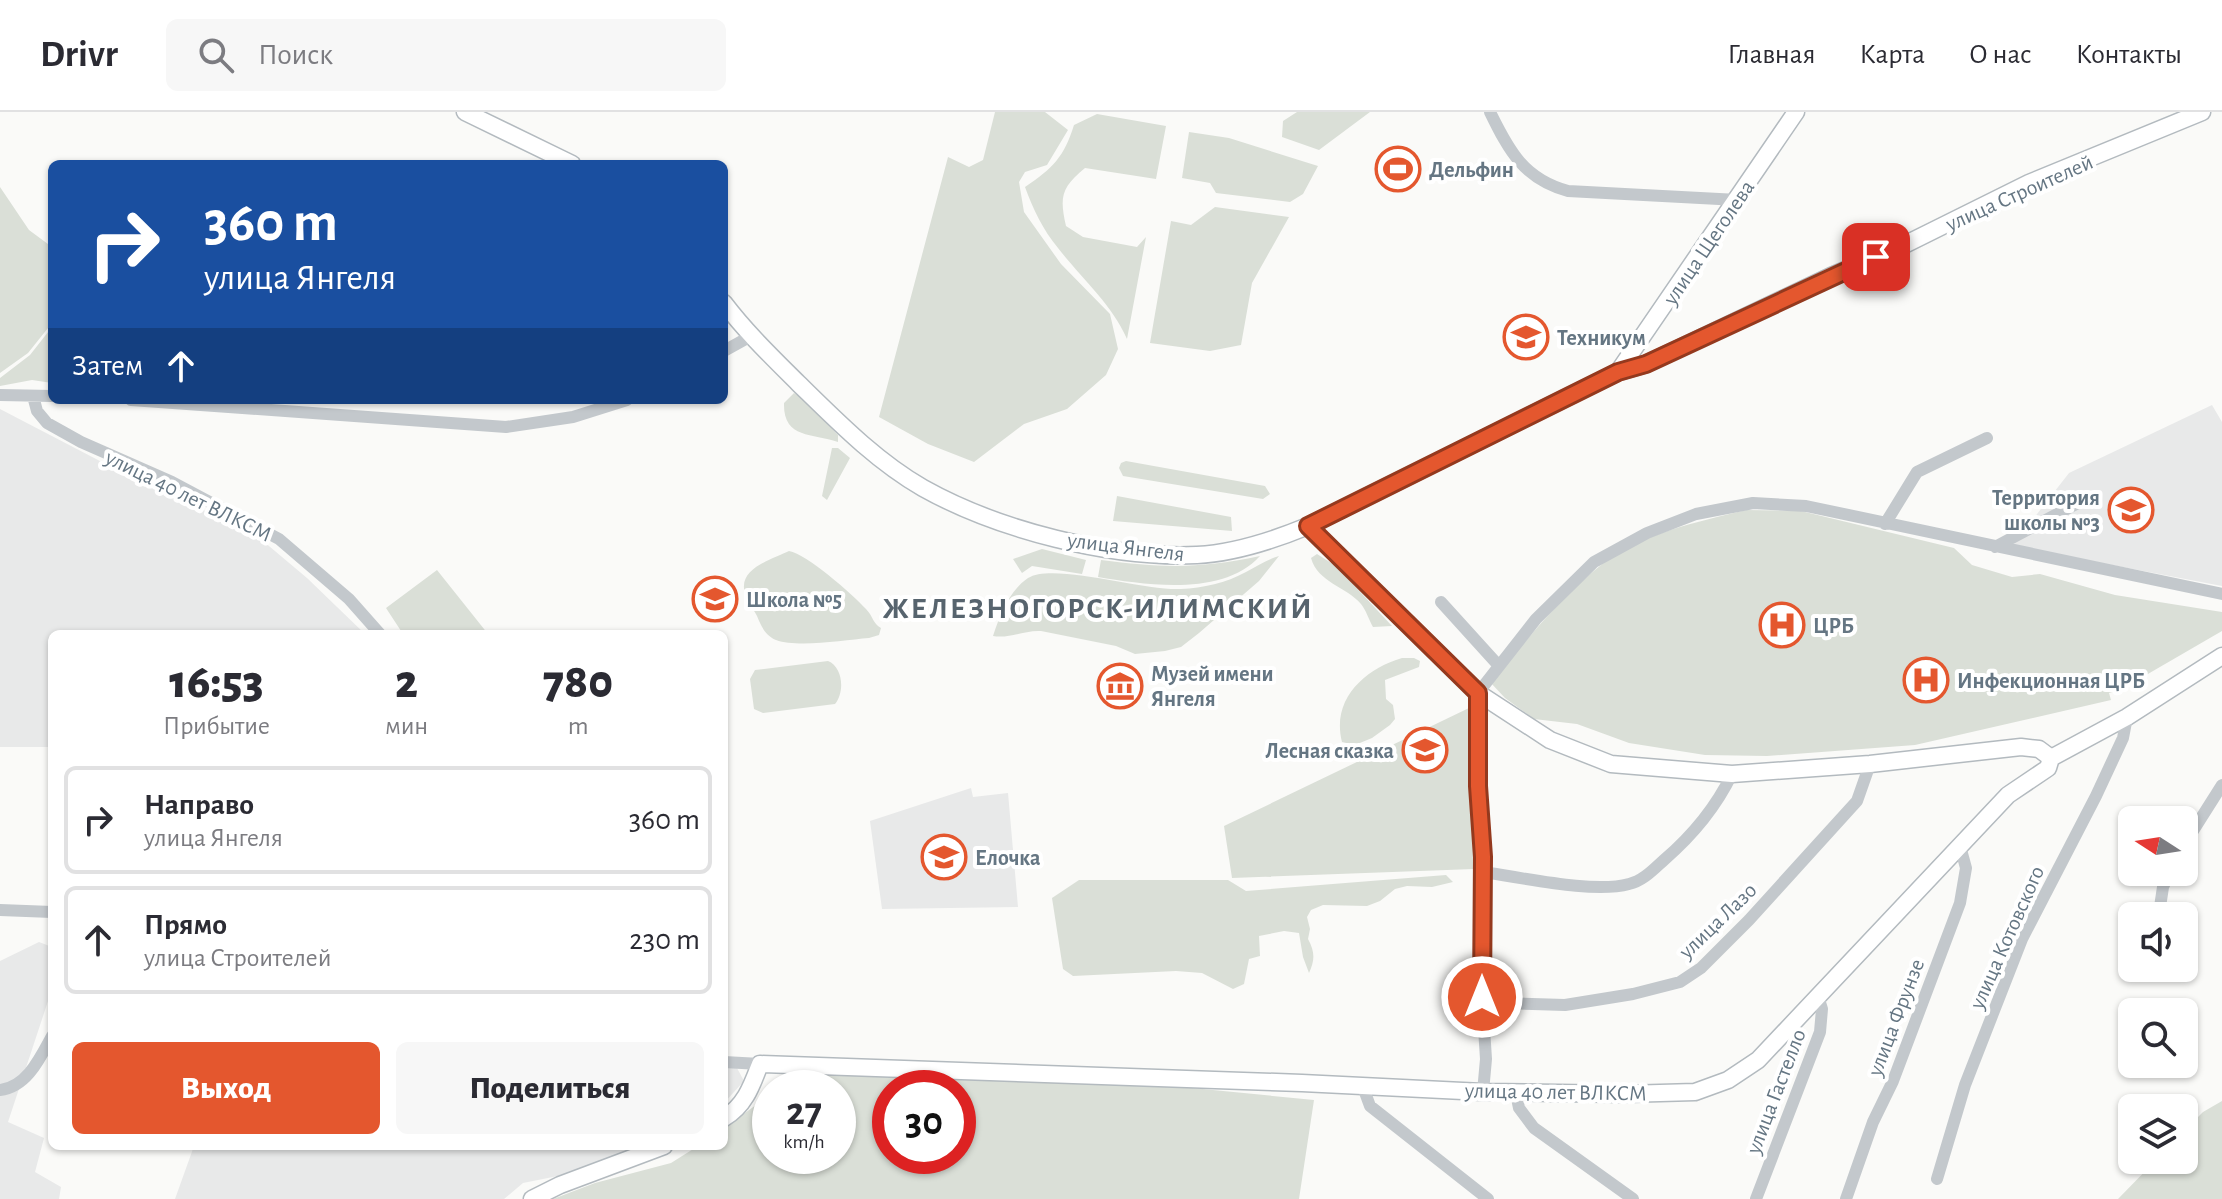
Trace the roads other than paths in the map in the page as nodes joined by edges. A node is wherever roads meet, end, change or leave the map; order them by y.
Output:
1 (465, 112) edge
2 (1490, 112) edge
3 (1796, 112) edge
4 (2202, 112) edge
5 (564, 160) edge
6 (1738, 200) junction
7 (728, 308) edge
8 (751, 336) junction
9 (728, 349) edge
10 (1618, 372) junction
11 (0, 395) edge
12 (33, 396) junction
13 (48, 396) edge
14 (187, 404) edge
15 (614, 404) edge
16 (1987, 438) dead end
17 (2078, 503) dead end
18 (1885, 524) junction
19 (1308, 526) junction
20 (1995, 547) junction
21 (2222, 594) edge
22 (1441, 602) dead end
23 (376, 630) edge
24 (2222, 656) edge
25 (1499, 666) junction
26 (1478, 693) junction
27 (2127, 717) junction
28 (2051, 758) junction
29 (1870, 764) junction
30 (1732, 774) junction
31 (2222, 785) edge
32 (2198, 823) edge
33 (1960, 846) junction
34 (1482, 872) junction
35 (0, 910) edge
36 (48, 912) edge
37 (1818, 996) junction
38 (1482, 997) junction
39 (48, 1043) edge
40 (728, 1062) edge
41 (760, 1064) junction
42 (1363, 1087) junction
43 (0, 1090) edge
44 (1483, 1092) junction
45 (1516, 1093) junction
46 (728, 1116) edge
47 (653, 1150) edge
48 (1937, 1179) dead end
49 (532, 1199) edge
50 (1488, 1199) edge
51 (1633, 1199) edge
52 (1756, 1199) edge
53 (1846, 1199) edge

1 - 5 street
2 - 6 street
3 - 6 street, улица Щеголева
4 - 10 street, улица Строителей
6 - 10 street, улица Щеголева
7 - 8 street, улица Янгеля
8 - 9 street
8 - 19 street, улица Янгеля
10 - 19 street, улица Янгеля
11 - 12 street
12 - 13 street
12 - 23 street, улица 40 лет ВЛКСМ
14 - 15 street
16 - 18 street
17 - 20 street
18 - 20 street
18 - 25 street
19 - 26 street
20 - 21 street
22 - 25 street
24 - 27 street, улица 40 лет ВЛКСМ
25 - 26 street
26 - 30 street
26 - 34 street
27 - 28 street, улица 40 лет ВЛКСМ
27 - 48 street, улица Котовского
28 - 29 street
28 - 33 street, улица 40 лет ВЛКСМ
29 - 30 street
29 - 38 street, улица Лазо
30 - 34 street
31 - 32 street
33 - 37 street, улица 40 лет ВЛКСМ
33 - 53 street, улица Фрунзе
34 - 38 street
35 - 36 street
37 - 45 street, улица 40 лет ВЛКСМ
37 - 52 street, улица Гастелло
38 - 44 street
39 - 43 street
40 - 41 street, улица 40 лет ВЛКСМ
41 - 42 street, улица 40 лет ВЛКСМ
41 - 46 street
42 - 44 street, улица 40 лет ВЛКСМ
42 - 50 street
44 - 45 street, улица 40 лет ВЛКСМ
45 - 51 street
47 - 49 street

